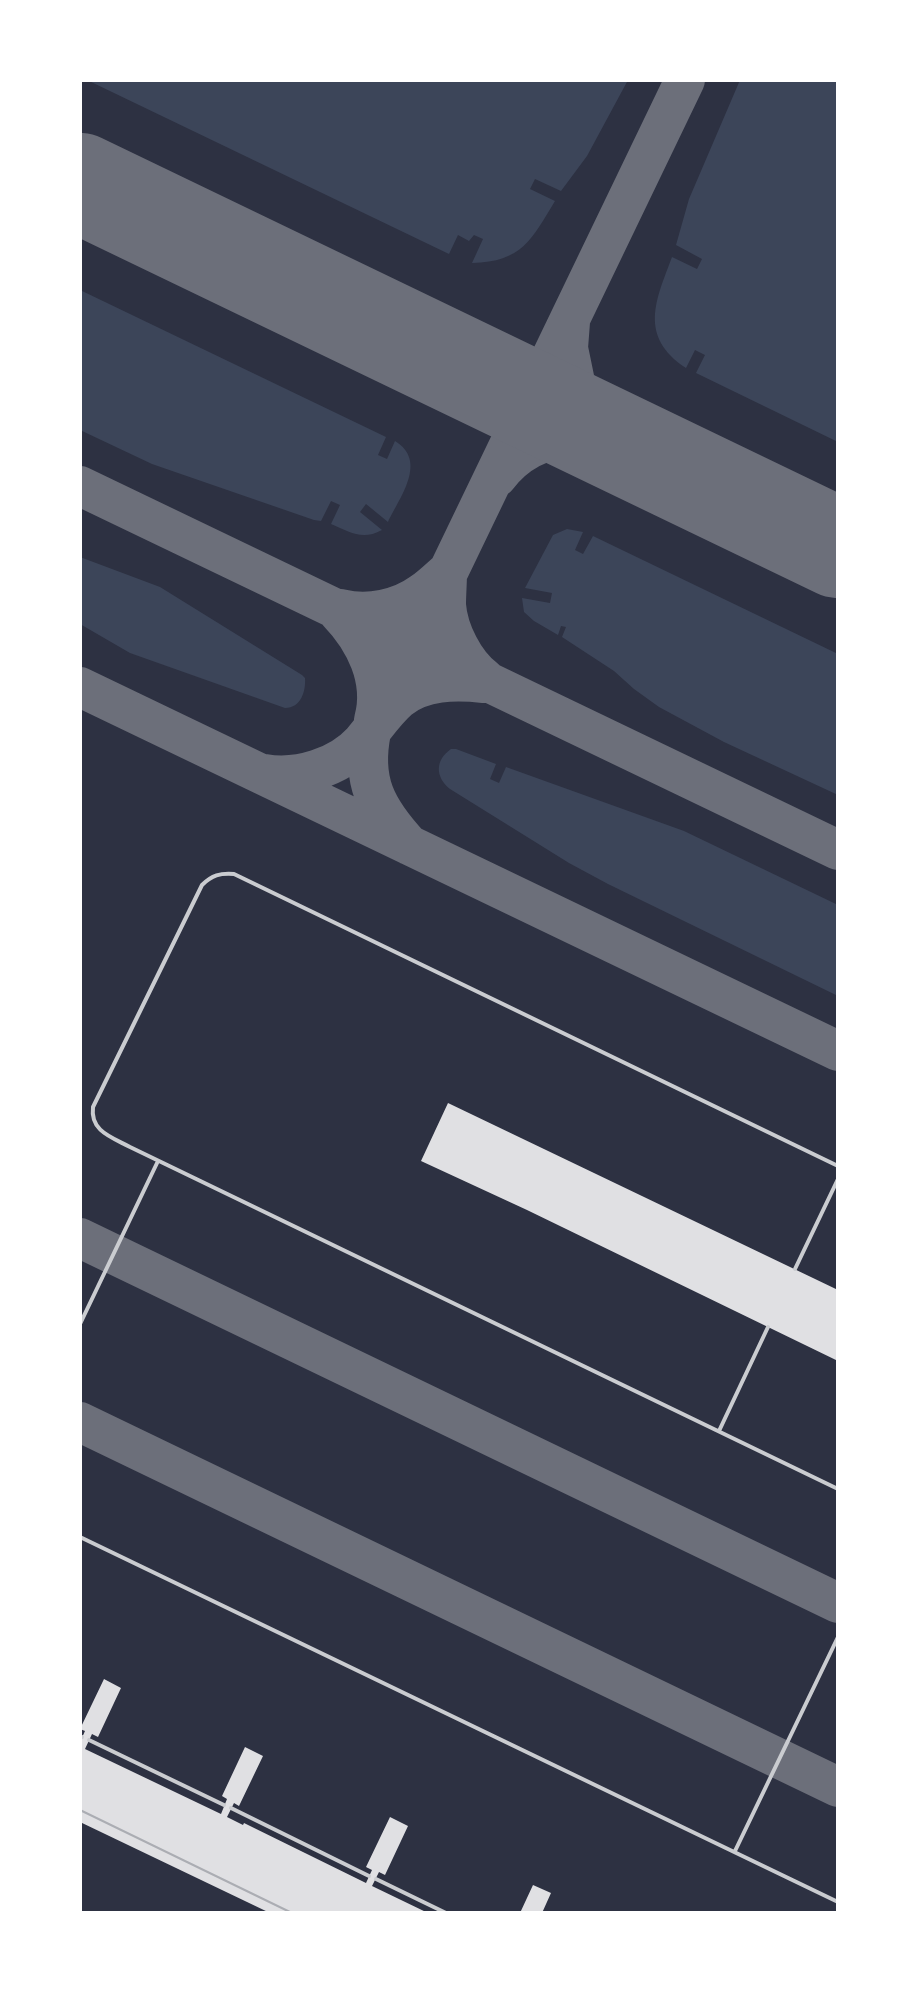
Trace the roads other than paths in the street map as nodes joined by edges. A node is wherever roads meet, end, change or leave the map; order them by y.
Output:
1 (158, 1161) junction
2 (838, 1166) edge
3 (838, 1179) edge
4 (795, 1269) dead end
5 (80, 1324) edge
6 (768, 1327) dead end
7 (719, 1431) junction
8 (838, 1489) edge
9 (80, 1537) edge
10 (838, 1637) edge
11 (89, 1740) dead end
12 (224, 1805) dead end
13 (231, 1808) dead end
14 (735, 1852) junction
15 (369, 1876) dead end
16 (376, 1879) dead end
17 (838, 1902) edge
18 (446, 1913) edge

1 - 2 lane
1 - 5 lane
1 - 7 lane
3 - 4 lane
6 - 7 lane
7 - 8 lane
9 - 14 lane
10 - 14 lane
11 - 12 lane
13 - 15 lane
14 - 17 lane
16 - 18 lane

